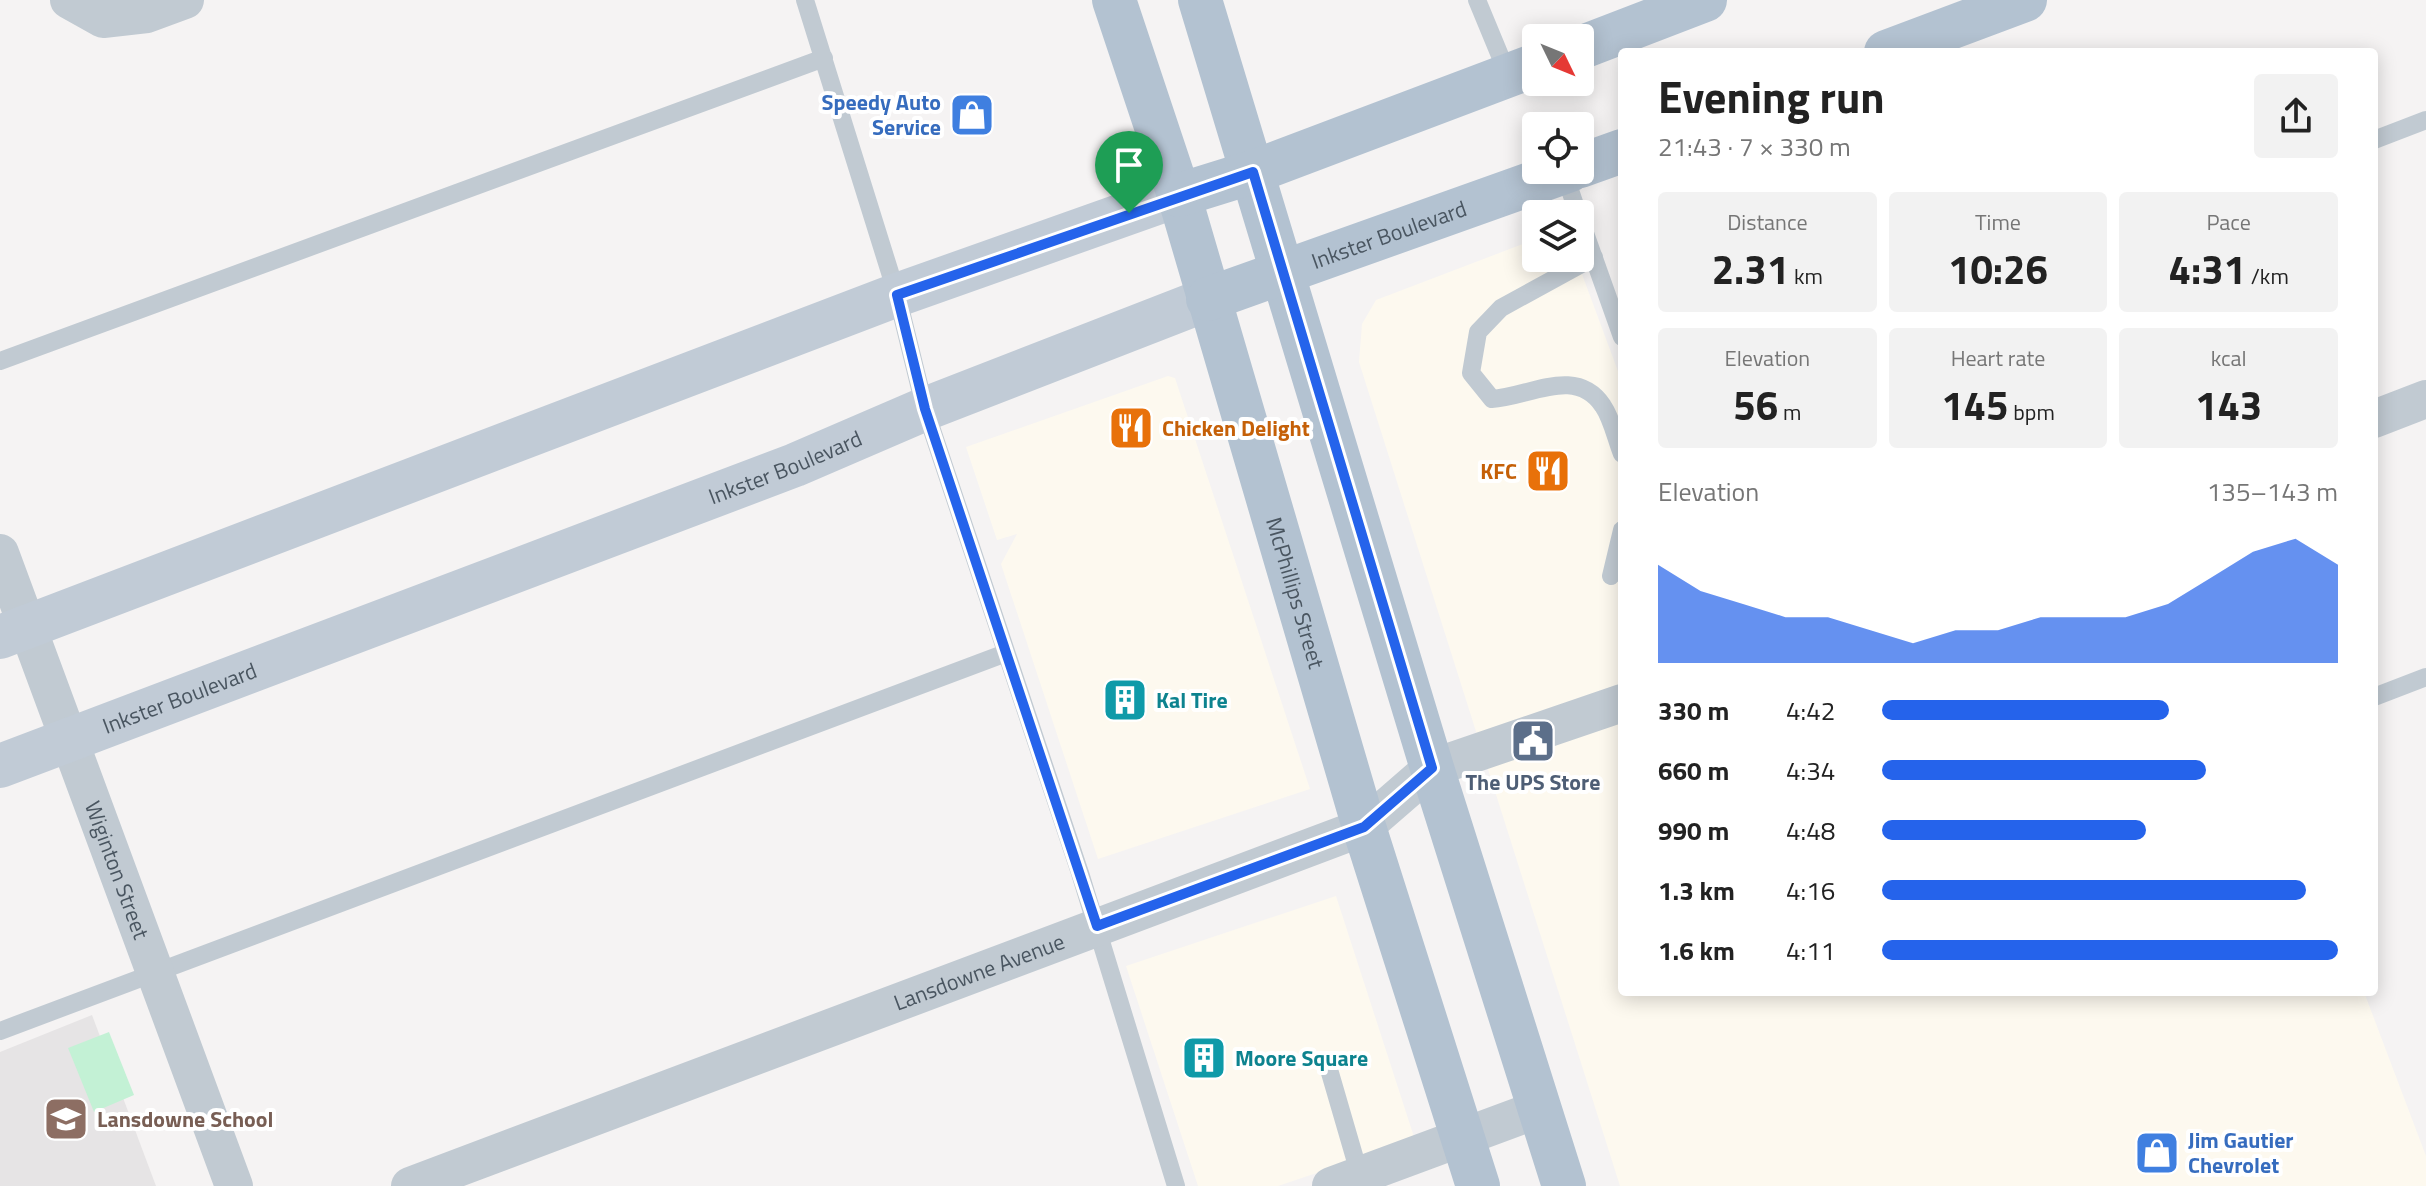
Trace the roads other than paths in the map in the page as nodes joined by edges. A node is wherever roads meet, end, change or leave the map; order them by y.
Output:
1 (69, 0) edge
2 (185, 0) edge
3 (805, 0) edge
4 (1114, 0) edge
5 (1200, 0) edge
6 (1477, 0) edge
7 (1705, 0) edge
8 (2025, 0) edge
9 (1594, 43) edge
10 (1897, 48) edge
11 (824, 58) junction
12 (1522, 70) edge
13 (2426, 120) edge
14 (2378, 138) edge
15 (1618, 152) edge
16 (1594, 161) edge
17 (1253, 172) junction
18 (1532, 184) edge
19 (1179, 195) junction
20 (1594, 257) edge
21 (1567, 272) edge
22 (1283, 274) junction
23 (897, 295) junction
24 (1208, 299) junction
25 (1618, 326) edge
26 (0, 361) edge
27 (2426, 399) edge
28 (925, 409) junction
29 (2378, 417) edge
30 (1618, 443) edge
31 (1618, 547) edge
32 (0, 553) edge
33 (1611, 576) dead end
34 (14, 632) edge
35 (1006, 653) junction
36 (2426, 677) edge
37 (2378, 695) edge
38 (1618, 704) edge
39 (67, 740) junction
40 (0, 766) edge
41 (1432, 768) junction
42 (1364, 827) junction
43 (1097, 926) junction
44 (155, 972) junction
45 (0, 1031) edge
46 (1328, 1066) dead end
47 (1539, 1109) junction
48 (1462, 1135) junction
49 (1346, 1181) edge
50 (234, 1186) edge
51 (410, 1186) edge
52 (1176, 1186) edge
53 (1478, 1186) edge
54 (1564, 1186) edge

1 - 2 street
3 - 11 lane
4 - 19 main road, McPhillips Street
5 - 17 main road
6 - 12 lane
7 - 9 main road
8 - 10 main road
11 - 23 lane
11 - 26 lane
12 - 17 main road
13 - 14 lane
15 - 16 main road, Inkster Boulevard
17 - 19 main road
17 - 22 main road
18 - 22 main road, Inkster Boulevard
19 - 23 main road
19 - 24 main road, McPhillips Street
20 - 25 lane
21 - 30 lane
22 - 24 main road, Inkster Boulevard
22 - 41 main road
23 - 28 lane
23 - 34 main road
24 - 28 main road, Inkster Boulevard
24 - 42 main road, McPhillips Street
27 - 29 street
28 - 35 lane
28 - 39 main road, Inkster Boulevard
31 - 33 lane
32 - 34 street, Wiginton Street
34 - 39 street, Wiginton Street
35 - 43 lane
35 - 44 lane
36 - 37 lane
38 - 41 street, Lansdowne Avenue
39 - 40 main road, Inkster Boulevard
39 - 44 street, Wiginton Street
41 - 42 street, Lansdowne Avenue
41 - 47 main road
42 - 43 street, Lansdowne Avenue
42 - 48 main road, McPhillips Street
43 - 51 street, Lansdowne Avenue
43 - 52 lane
44 - 45 lane
44 - 50 street, Wiginton Street
46 - 49 lane
47 - 48 street
47 - 54 main road
48 - 49 street
48 - 53 main road, McPhillips Street

